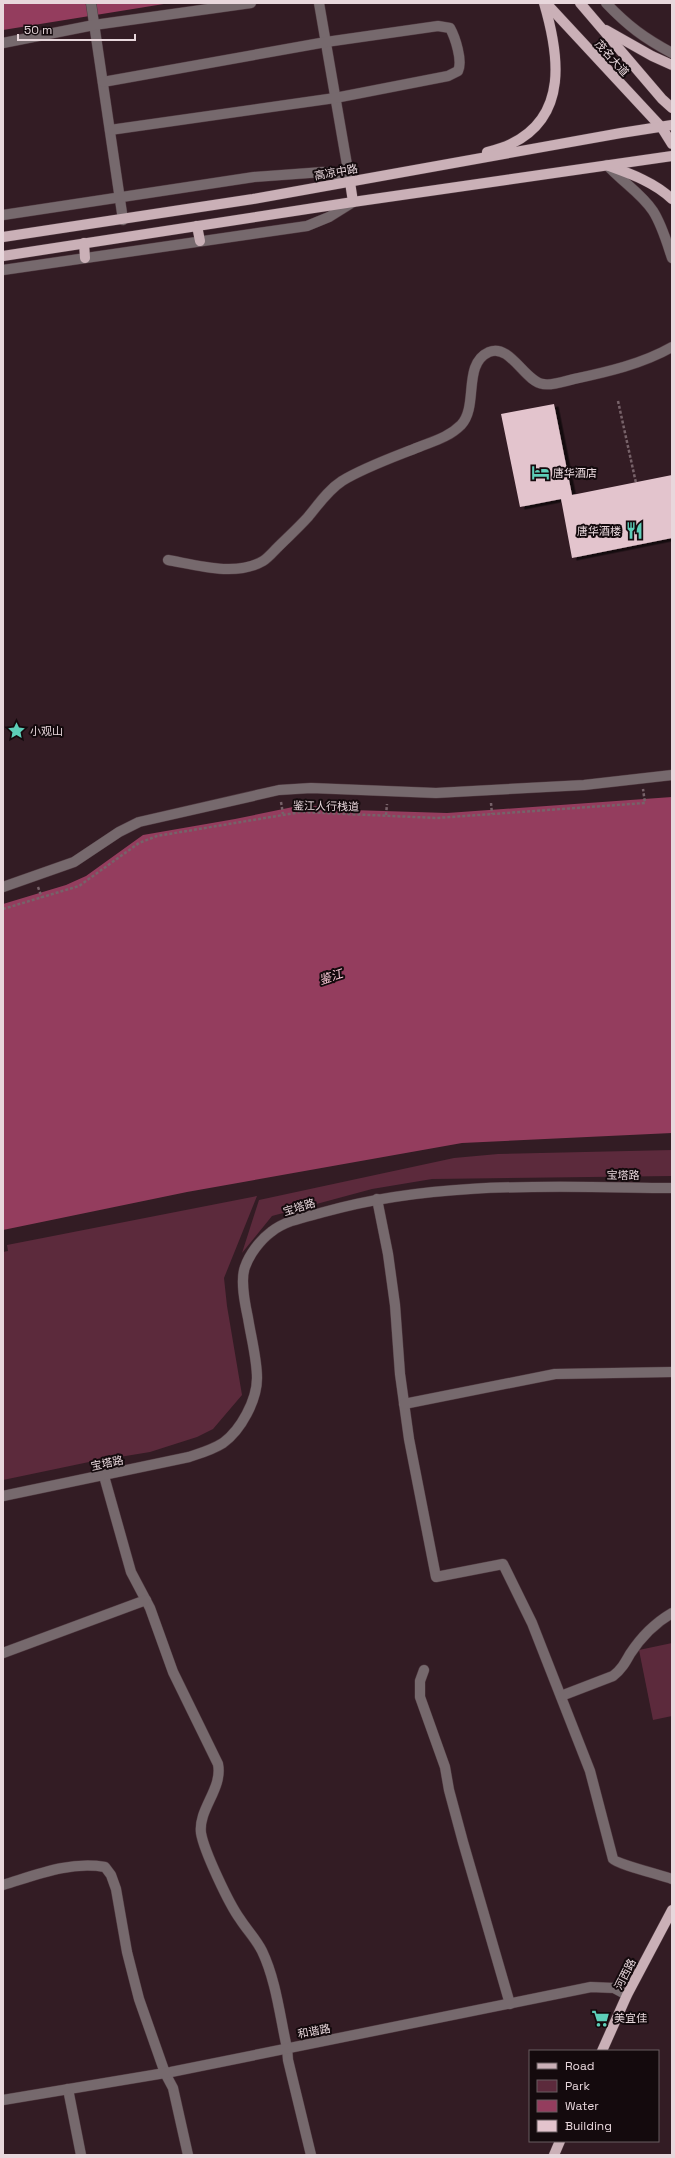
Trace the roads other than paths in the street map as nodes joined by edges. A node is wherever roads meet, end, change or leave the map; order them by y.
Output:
1 (91, 3) edge
2 (251, 3) edge
3 (319, 3) edge
4 (545, 3) edge
5 (580, 3) edge
6 (606, 3) edge
7 (94, 21) junction
8 (599, 26) junction
9 (326, 42) junction
10 (3, 43) edge
11 (672, 53) edge
12 (672, 65) edge
13 (103, 82) junction
14 (335, 98) junction
15 (672, 108) edge
16 (672, 126) edge
17 (662, 128) junction
18 (110, 130) junction
19 (672, 144) edge
20 (672, 156) edge
21 (461, 162) junction
22 (607, 165) junction
23 (350, 182) junction
24 (120, 198) junction
25 (672, 199) edge
26 (353, 202) junction
27 (3, 215) edge
28 (123, 220) junction
29 (197, 226) junction
30 (3, 237) edge
31 (200, 241) junction
32 (84, 243) junction
33 (3, 256) edge
34 (85, 258) junction
35 (672, 258) edge
36 (3, 270) edge
37 (672, 347) edge
38 (168, 560) dead end
39 (672, 775) edge
40 (3, 887) edge
41 (672, 1188) edge
42 (377, 1199) junction
43 (672, 1372) edge
44 (404, 1404) junction
45 (104, 1476) junction
46 (3, 1496) edge
47 (146, 1600) junction
48 (672, 1613) edge
49 (3, 1653) edge
50 (424, 1670) dead end
51 (561, 1696) junction
52 (672, 1879) edge
53 (3, 1886) edge
54 (672, 1910) edge
55 (627, 1995) junction
56 (510, 2004) junction
57 (287, 2048) junction
58 (602, 2050) edge
59 (165, 2073) junction
60 (68, 2089) junction
61 (3, 2100) edge
62 (560, 2142) edge
63 (81, 2155) edge
64 (188, 2155) edge
65 (311, 2155) edge
66 (554, 2155) edge

1 - 7 street
2 - 7 street
3 - 9 street
4 - 17 main road, 茂名大道
4 - 21 main road
5 - 8 main road, 茂名大道
6 - 11 street
7 - 10 street
7 - 13 street
8 - 12 main road
8 - 15 main road, 茂名大道
9 - 13 street
9 - 14 street
9 - 14 street
13 - 18 street
14 - 18 street
14 - 23 street
16 - 17 main road, 高凉中路
17 - 19 main road
17 - 21 main road, 高凉中路
18 - 24 street
20 - 22 main road
21 - 23 main road, 高凉中路
22 - 25 main road
22 - 26 main road
22 - 35 street
23 - 24 street
23 - 26 main road
23 - 28 main road, 高凉中路
24 - 27 street
24 - 28 street
26 - 29 main road
26 - 31 street
28 - 30 main road, 高凉中路
29 - 31 main road
29 - 32 main road
31 - 34 street
32 - 33 main road
32 - 34 main road
34 - 36 street
37 - 38 street
39 - 40 street
41 - 42 street, 宝塔路
42 - 44 street
42 - 45 street, 宝塔路
43 - 44 street
44 - 51 street
45 - 46 street, 宝塔路
45 - 47 street
47 - 49 street
47 - 57 street
48 - 51 street
50 - 56 street
51 - 52 street
53 - 59 street
54 - 55 main road, 河西路
55 - 56 street, 和谐路
55 - 58 main road, 河西路
56 - 57 street, 和谐路
57 - 59 street, 和谐路
57 - 65 street
59 - 60 street, 和谐路
59 - 64 street
60 - 61 street, 和谐路
60 - 63 street
62 - 66 main road

